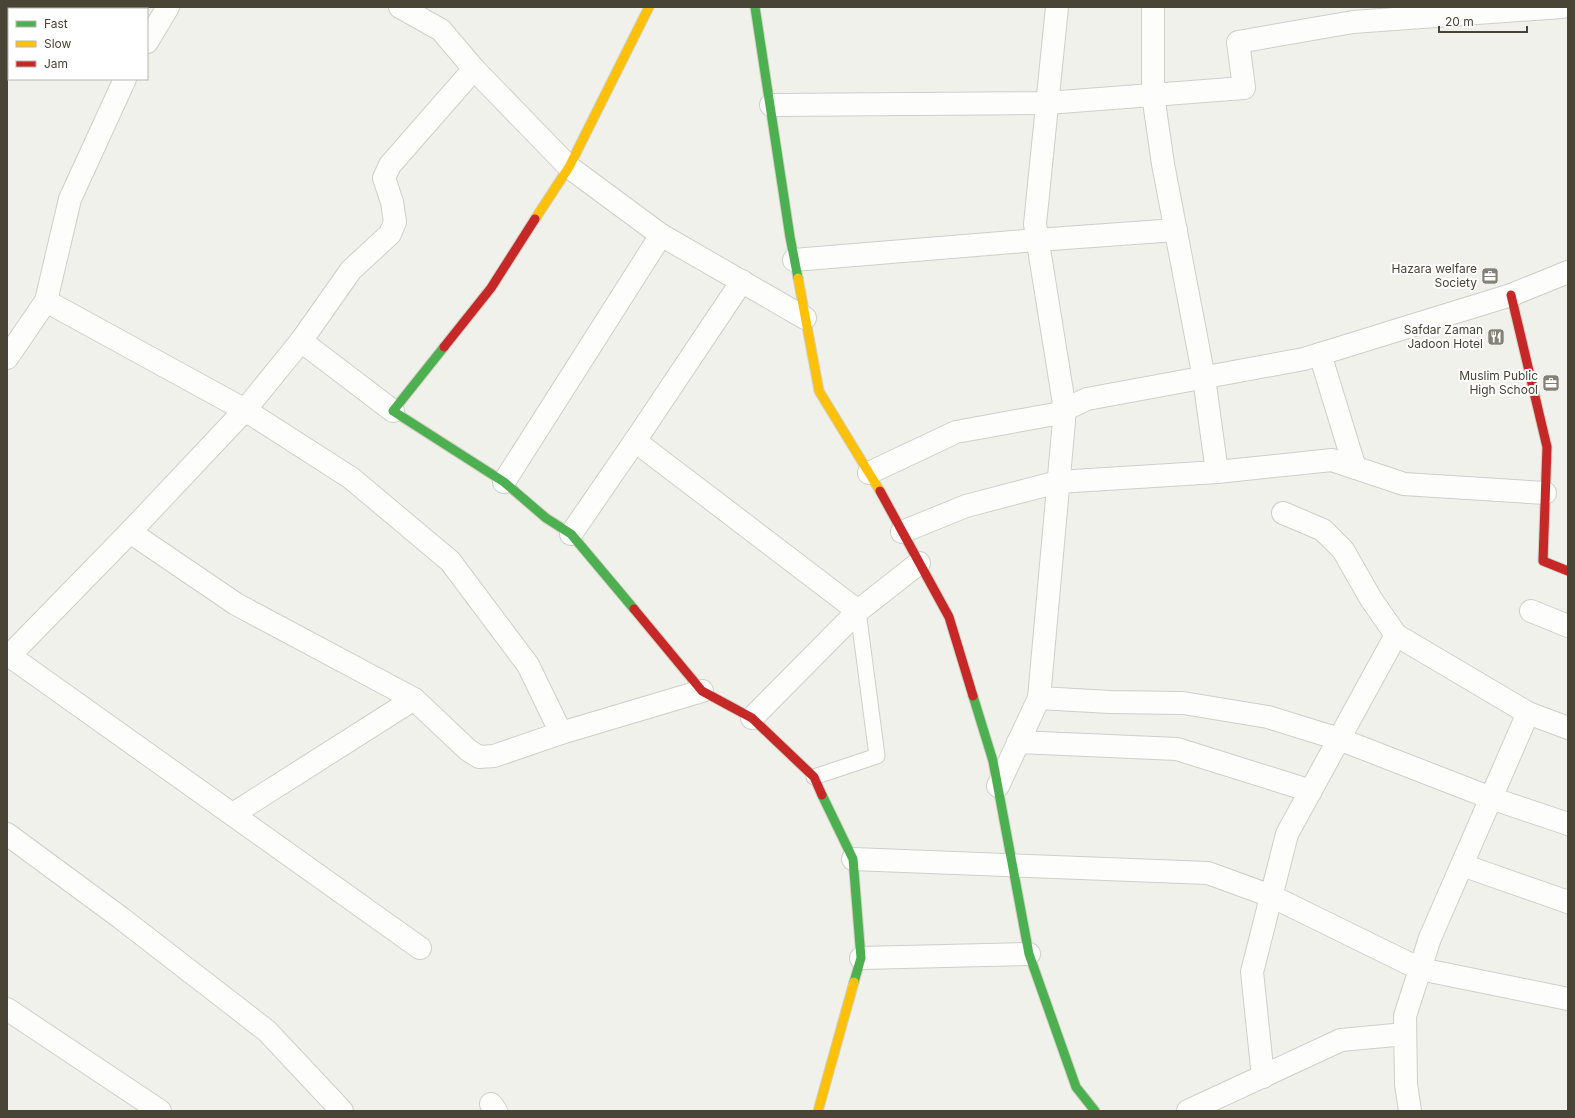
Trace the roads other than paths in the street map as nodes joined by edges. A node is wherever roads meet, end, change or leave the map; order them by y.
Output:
1 (168, 7) edge
2 (400, 7) edge
3 (649, 7) edge
4 (755, 7) edge
5 (1057, 7) edge
6 (1153, 7) edge
7 (1562, 7) edge
8 (148, 40) edge
9 (474, 69) junction
10 (125, 80) edge
11 (1153, 95) junction
12 (1047, 103) junction
13 (771, 105) junction
14 (569, 166) junction
15 (1176, 230) junction
16 (661, 235) junction
17 (1037, 240) junction
18 (794, 260) junction
19 (1568, 272) edge
20 (742, 281) junction
21 (1511, 295) junction
22 (46, 301) junction
23 (805, 318) junction
24 (301, 342) junction
25 (1320, 354) junction
26 (7, 358) edge
27 (1204, 378) junction
28 (245, 410) junction
29 (1065, 410) junction
30 (393, 411) junction
31 (635, 441) junction
32 (1355, 468) junction
33 (1217, 472) junction
34 (869, 473) junction
35 (504, 482) junction
36 (1058, 482) junction
37 (1545, 492) junction
38 (1283, 513) dead end
39 (130, 532) junction
40 (902, 532) junction
41 (570, 534) junction
42 (919, 563) junction
43 (1568, 571) edge
44 (1531, 610) dead end
45 (858, 611) junction
46 (1568, 626) edge
47 (1396, 635) junction
48 (8, 655) edge
49 (702, 691) junction
50 (1038, 698) junction
51 (414, 699) junction
52 (1528, 713) junction
53 (752, 718) junction
54 (1568, 728) edge
55 (561, 733) junction
56 (1339, 739) junction
57 (1018, 742) junction
58 (814, 777) junction
59 (998, 786) junction
60 (1311, 791) junction
61 (1491, 798) junction
62 (233, 814) junction
63 (1568, 824) edge
64 (7, 834) edge
65 (853, 859) junction
66 (1462, 865) junction
67 (1012, 866) junction
68 (1271, 896) junction
69 (1568, 902) edge
70 (420, 948) dead end
71 (1029, 954) junction
72 (861, 958) junction
73 (1420, 969) junction
74 (1568, 999) edge
75 (7, 1009) edge
76 (1405, 1034) junction
77 (1262, 1077) junction
78 (160, 1111) edge
79 (342, 1111) edge
80 (818, 1111) edge
81 (1095, 1111) edge
82 (1188, 1111) edge
83 (1410, 1111) edge

1 - 8 street
2 - 9 street
3 - 14 street
4 - 13 street
5 - 12 street
6 - 11 street
7 - 11 street
9 - 14 street
9 - 24 street
10 - 22 street
11 - 12 street
11 - 15 street
12 - 13 street
12 - 17 street
13 - 18 street
14 - 16 street
14 - 30 street
15 - 17 street
15 - 27 street
16 - 20 street
16 - 35 street
17 - 18 street
17 - 29 street
18 - 23 street
19 - 21 street
20 - 23 street
20 - 31 street
21 - 25 street
21 - 37 street
22 - 26 street
22 - 28 street
23 - 34 street
24 - 28 street
24 - 30 street
25 - 27 street
25 - 32 street
27 - 29 street
27 - 33 street
28 - 39 street
28 - 55 street
29 - 34 street
29 - 36 street
30 - 35 street
31 - 41 street
31 - 45 street
32 - 33 street
32 - 37 street
33 - 36 street
34 - 40 street
35 - 41 street
36 - 40 street
36 - 50 street
37 - 43 street
38 - 47 street
39 - 48 street
39 - 51 street
40 - 42 street
41 - 49 street
42 - 45 street
42 - 59 street
44 - 46 street
45 - 53 street
45 - 58 lane
47 - 52 street
47 - 56 street
48 - 62 street
49 - 53 street
49 - 55 street
50 - 56 street
50 - 57 street
51 - 55 street
51 - 62 street
52 - 54 street
52 - 61 street
53 - 58 street
56 - 60 street
56 - 61 street
57 - 59 street
57 - 60 street
58 - 65 street
59 - 67 street
60 - 68 street
61 - 63 street
61 - 66 street
62 - 70 street
64 - 79 street
65 - 67 street
65 - 72 street
66 - 69 street
66 - 73 street
67 - 68 street
67 - 71 street
68 - 73 street
68 - 77 street
71 - 72 street
71 - 81 street
72 - 80 street
73 - 74 street
73 - 76 street
75 - 78 street
76 - 77 street
76 - 83 street
77 - 82 street

